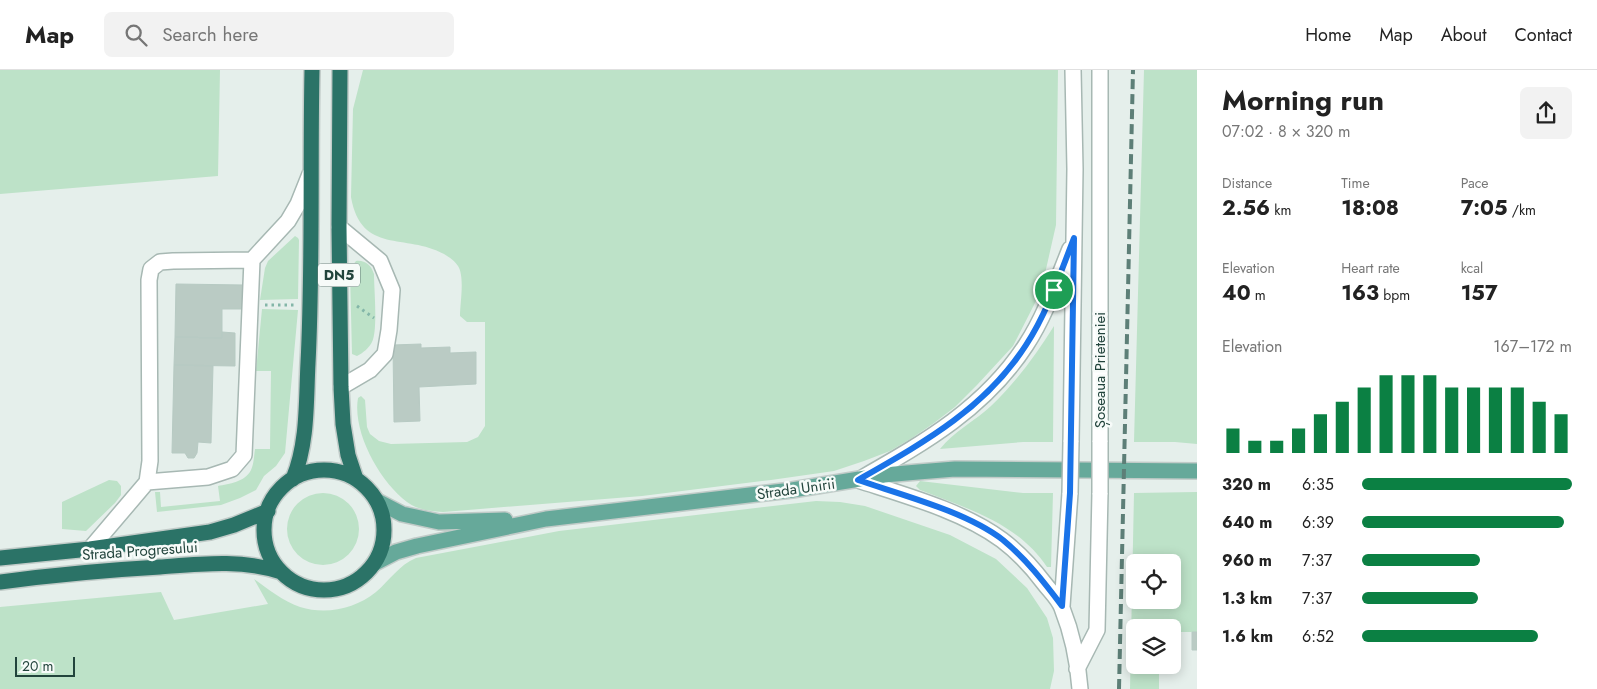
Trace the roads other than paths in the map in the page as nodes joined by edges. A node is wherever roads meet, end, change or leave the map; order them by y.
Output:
1 (312, 70) edge
2 (1073, 70) edge
3 (1100, 70) edge
4 (340, 72) edge
5 (1099, 102) junction
6 (1073, 104) junction
7 (310, 174) junction
8 (339, 227) junction
9 (1074, 238) junction
10 (252, 260) junction
11 (341, 387) junction
12 (1197, 471) edge
13 (294, 479) junction
14 (356, 479) junction
15 (858, 480) junction
16 (147, 482) junction
17 (377, 500) junction
18 (268, 511) junction
19 (546, 519) junction
20 (90, 548) junction
21 (0, 558) edge
22 (375, 563) junction
23 (281, 572) junction
24 (0, 582) edge
25 (1062, 606) junction
26 (1078, 665) junction
27 (1070, 689) edge
28 (1080, 689) edge

1 - 7 highway, DN5
2 - 6 lane
3 - 5 lane, Șoseaua Prieteniei
4 - 8 highway, DN5
5 - 6 lane
5 - 26 lane, Șoseaua Prieteniei, bridge
6 - 9 lane
7 - 10 lane
7 - 13 highway, DN5
8 - 11 highway, DN5
8 - 11 lane
9 - 15 lane
9 - 25 lane, bridge
10 - 16 lane
10 - 16 lane
11 - 14 highway, DN5
12 - 15 main road, Strada Unirii
13 - 14 highway, DN5
13 - 18 highway, DN5
14 - 17 highway, DN5
15 - 19 main road, Strada Unirii / DN5
15 - 25 lane
16 - 20 lane
17 - 19 main road, Strada Unirii / DN5
17 - 22 highway, DN5
18 - 20 highway, Strada Progresului
18 - 23 highway, DN5
19 - 22 main road, Strada Unirii
20 - 21 highway, Strada Progresului
22 - 23 highway, DN5
23 - 24 highway, Strada Progresului / DN5
25 - 26 lane
26 - 27 lane, Șoseaua Prieteniei
26 - 28 lane

